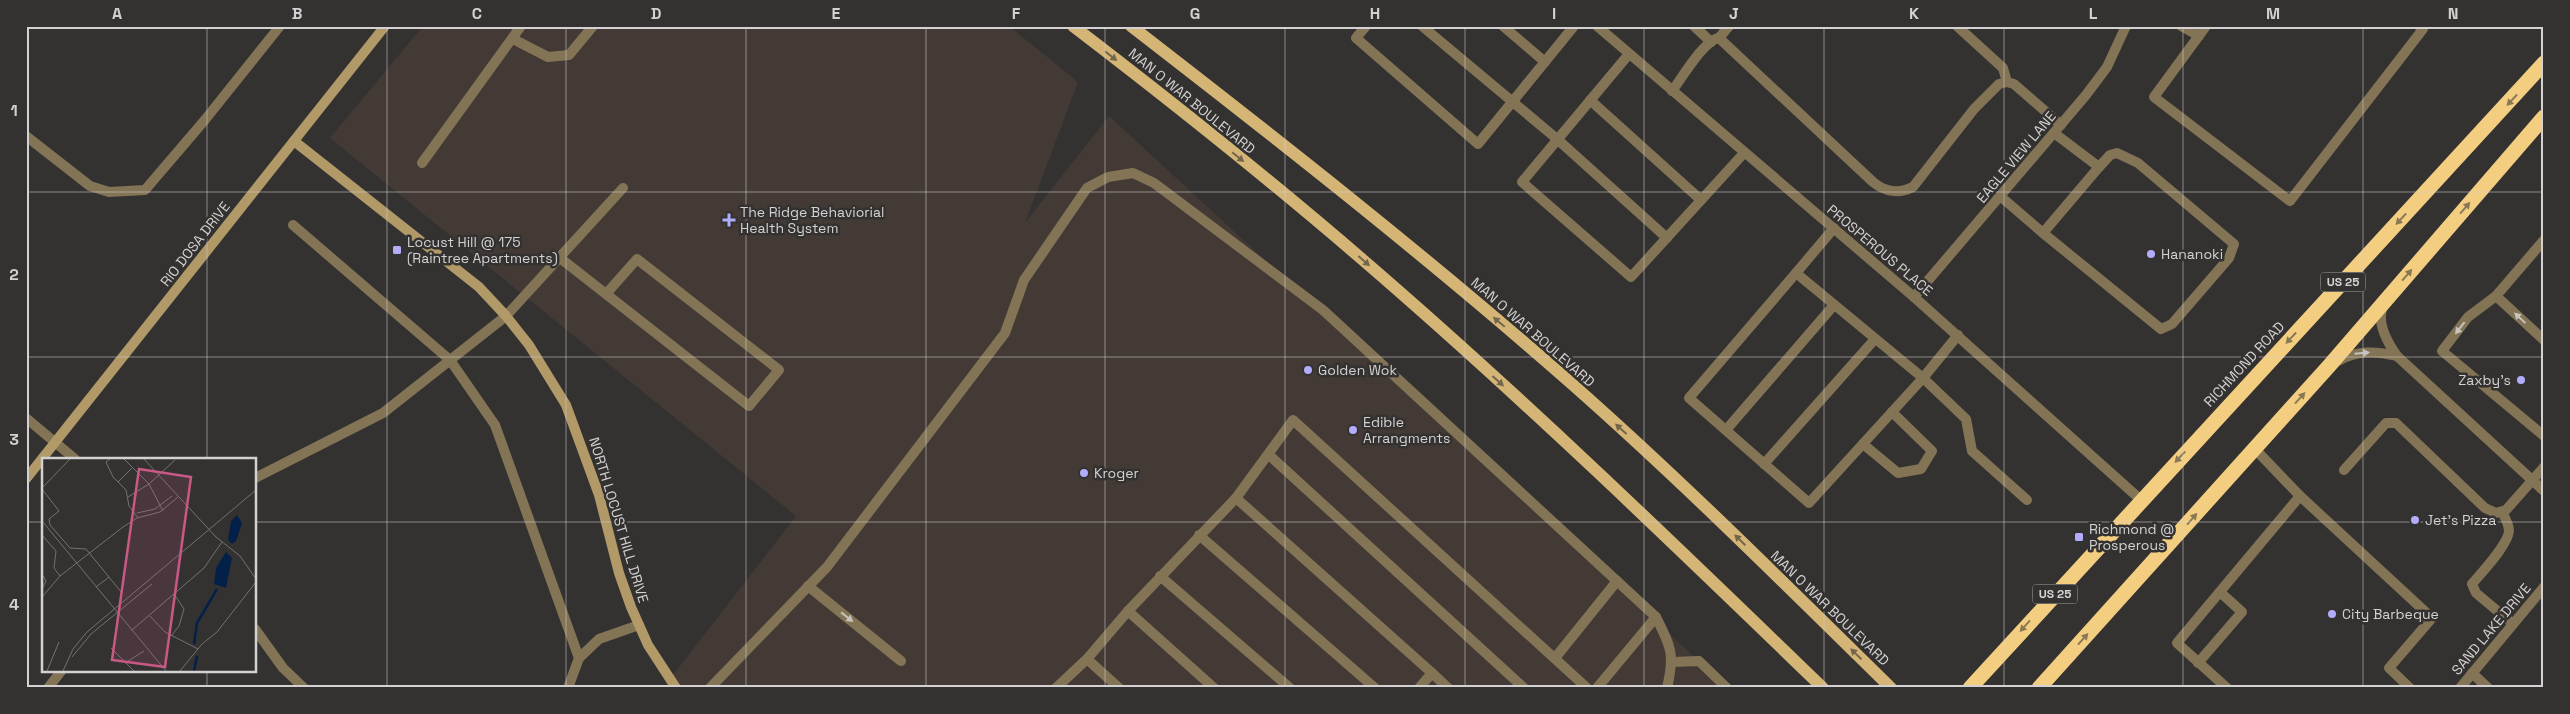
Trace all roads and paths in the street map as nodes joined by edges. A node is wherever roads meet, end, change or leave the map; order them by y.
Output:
1 (280, 26) edge
2 (385, 26) edge
3 (521, 26) edge
4 (593, 26) edge
5 (1073, 26) edge
6 (1131, 26) edge
7 (1366, 26) edge
8 (1422, 26) edge
9 (1503, 26) edge
10 (1574, 26) edge
11 (1597, 26) edge
12 (1694, 26) edge
13 (1729, 26) edge
14 (1957, 26) edge
15 (2126, 26) edge
16 (2181, 26) edge
17 (2206, 26) edge
18 (2419, 26) edge
19 (2199, 36) junction
20 (513, 39) junction
21 (1715, 40) junction
22 (1629, 54) junction
23 (1545, 62) junction
24 (2544, 63) edge
25 (2007, 82) junction
26 (1672, 91) junction
27 (1590, 100) junction
28 (1513, 102) junction
29 (2544, 117) edge
30 (2058, 129) junction
31 (26, 136) edge
32 (1557, 139) junction
33 (294, 141) junction
34 (1744, 153) junction
35 (422, 163) dead end
36 (2100, 167) junction
37 (623, 188) dead end
38 (2000, 196) junction
39 (1701, 200) junction
40 (293, 225) dead end
41 (1834, 228) junction
42 (2043, 233) junction
43 (1667, 238) junction
44 (2544, 240) edge
45 (560, 258) junction
46 (1796, 274) junction
47 (606, 294) junction
48 (2496, 296) junction
49 (1914, 297) junction
50 (2387, 299) junction
51 (1834, 305) junction
52 (506, 316) junction
53 (1958, 335) junction
54 (1875, 339) junction
55 (2544, 340) edge
56 (2397, 356) junction
57 (450, 360) junction
58 (2329, 366) junction
59 (1923, 378) junction
60 (1892, 412) junction
61 (26, 418) edge
62 (1726, 430) junction
63 (2544, 436) edge
64 (55, 441) junction
65 (1863, 444) junction
66 (2254, 448) junction
67 (1269, 455) junction
68 (42, 458) edge
69 (42, 458) edge
70 (74, 458) edge
71 (1764, 464) junction
72 (2544, 467) edge
73 (2344, 470) dead end
74 (256, 477) edge
75 (26, 479) edge
76 (2532, 480) junction
77 (2544, 491) edge
78 (2300, 496) junction
79 (1236, 498) junction
80 (2027, 500) dead end
81 (2140, 500) junction
82 (2502, 512) junction
83 (1199, 535) junction
84 (1160, 576) junction
85 (1617, 581) junction
86 (808, 586) junction
87 (2544, 587) edge
88 (2220, 592) junction
89 (1128, 611) junction
90 (1656, 617) junction
91 (2513, 624) junction
92 (639, 625) junction
93 (256, 630) edge
94 (579, 658) junction
95 (1555, 658) junction
96 (1087, 659) junction
97 (901, 661) dead end
98 (1673, 662) junction
99 (2198, 663) junction
100 (60, 672) edge
101 (1432, 673) junction
102 (2472, 673) junction
103 (48, 688) edge
104 (304, 688) edge
105 (568, 688) edge
106 (676, 688) edge
107 (710, 688) edge
108 (1056, 688) edge
109 (1119, 688) edge
110 (1214, 688) edge
111 (1290, 688) edge
112 (1375, 688) edge
113 (1419, 688) edge
114 (1448, 688) edge
115 (1524, 688) edge
116 (1588, 688) edge
117 (1597, 688) edge
118 (1667, 688) edge
119 (1727, 688) edge
120 (1823, 688) edge
121 (1890, 688) edge
122 (1970, 688) edge
123 (2039, 688) edge
124 (2227, 688) edge
125 (2410, 688) edge
126 (2460, 688) edge
127 (2488, 688) edge

1 - 31 street
2 - 33 street, RIO DOSA DRIVE
3 - 20 street
4 - 20 street
5 -> 120 main road, MAN O WAR BOULEVARD
121 -> 6 main road, MAN O WAR BOULEVARD
7 - 28 street
8 - 28 street
9 - 23 street
10 - 23 street
11 - 22 street, PROSPEROUS PLACE
12 - 21 street
13 - 21 street
14 - 25 street
15 - 30 street, EAGLE VIEW LANE
16 - 19 street
17 - 19 street
18 - 19 street
20 - 35 street
21 - 25 street
21 - 26 street
22 - 26 street, PROSPEROUS PLACE
22 - 27 street
23 - 28 street
24 -> 81 highway, RICHMOND ROAD / US 25
25 - 30 street
26 - 34 street, PROSPEROUS PLACE
27 - 32 street
27 - 39 street
28 - 32 street
50 -> 29 highway
30 - 36 street
30 - 38 street, EAGLE VIEW LANE
32 - 43 street
32 - 43 street
33 - 52 street, NORTH LOCUST HILL DRIVE
33 - 64 street, RIO DOSA DRIVE
34 - 39 street
34 - 41 street, PROSPEROUS PLACE
36 - 42 street
36 - 42 street
37 - 45 street
38 - 42 street
38 - 49 street, EAGLE VIEW LANE
39 - 43 street
40 - 57 street
41 - 46 street
41 - 49 street, PROSPEROUS PLACE
44 - 48 street
45 - 47 street
45 - 52 street
46 - 51 street
46 - 62 street
47 - 47 street
55 -> 48 street
48 -> 63 street
49 - 53 street, PROSPEROUS PLACE
50 - 56 street
50 - 58 highway
51 - 54 street
51 - 62 street
52 - 57 street
52 - 92 street, NORTH LOCUST HILL DRIVE
53 - 59 street
53 - 81 street, PROSPEROUS PLACE
54 - 59 street
54 - 71 street
58 -> 56 street
56 - 76 street
57 - 74 street
57 - 94 street
66 -> 58 highway
59 - 60 street
59 - 80 street
60 - 65 street
60 - 65 street
61 - 64 street
62 - 71 street
64 - 68 street, RIO DOSA DRIVE
64 - 70 street
65 - 71 street
66 - 78 street
123 -> 66 highway
67 - 79 street
67 - 95 street
67 - 115 street
69 - 75 street, RIO DOSA DRIVE
72 - 76 street
73 - 82 street
76 - 77 street
76 - 82 street
78 - 88 street
78 - 125 street
79 - 83 street
79 - 101 street
81 -> 122 highway, RICHMOND ROAD / US 25
82 - 91 street
83 - 84 street
83 - 112 street
84 - 89 street
84 - 111 street
85 - 86 street
85 - 90 street
85 - 95 street
86 -> 97 street
86 - 107 street
87 - 91 street, SAND LAKE DRIVE
88 - 99 street
88 - 99 street
89 - 96 street
89 - 110 street
90 - 98 street
90 - 117 street
91 - 102 street, SAND LAKE DRIVE
92 - 94 street
92 - 106 street, NORTH LOCUST HILL DRIVE
93 - 104 street
94 - 105 street
95 - 116 street
96 - 108 street
96 - 109 street
98 - 118 street
98 - 119 street
99 - 124 street
100 - 103 street
101 - 113 street
101 - 114 street
102 - 126 street, SAND LAKE DRIVE
102 - 127 street

